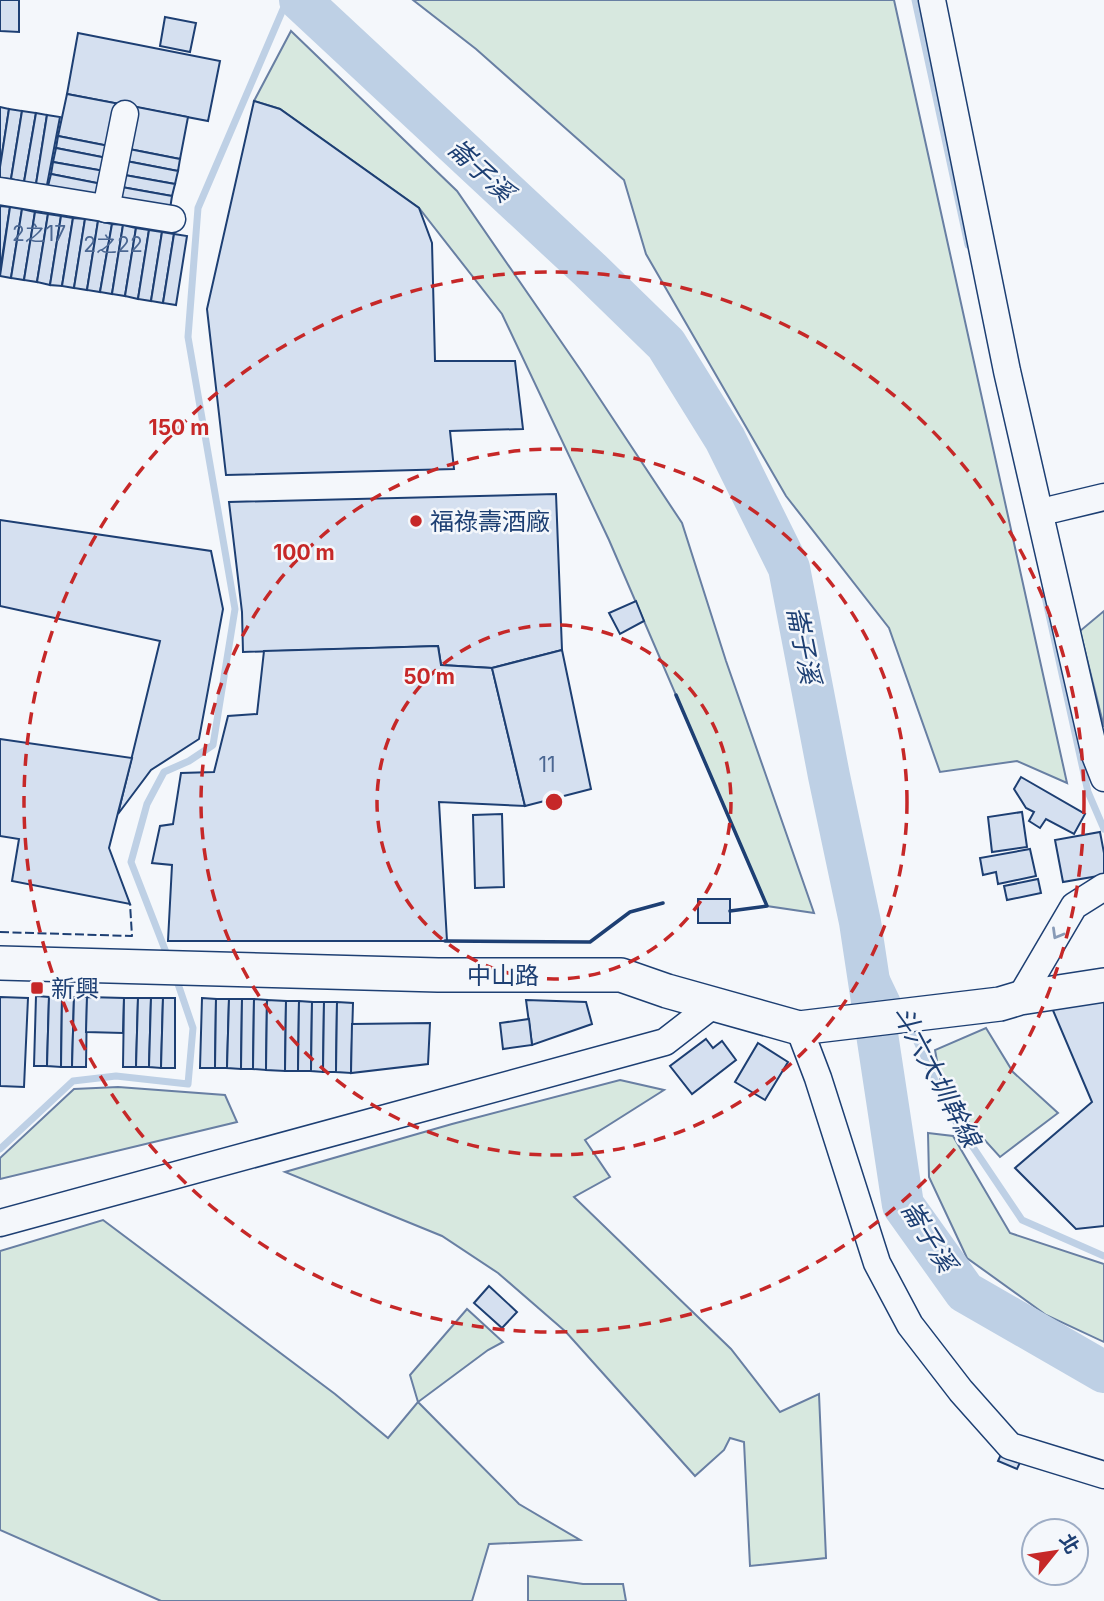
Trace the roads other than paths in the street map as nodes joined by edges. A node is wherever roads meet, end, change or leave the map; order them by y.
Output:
1 (932, 0) edge
2 (125, 114) dead end
3 (0, 191) edge
4 (106, 209) junction
5 (172, 219) dead end
6 (1104, 497) edge
7 (1055, 509) dead end
8 (1104, 778) edge
9 (1104, 887) edge
10 (0, 963) edge
11 (1104, 985) edge
12 (1010, 1001) junction
13 (714, 1004) junction
14 (799, 1028) junction
15 (0, 1223) edge
16 (1104, 1475) edge

1 - 8 street
2 - 4 street
3 - 4 street
4 - 5 street
6 - 7 street
9 -> 12 street
10 - 13 main road, 中山路
11 - 12 main road
12 - 14 main road
13 - 14 main road, 中山路
13 - 15 street
14 - 16 street

